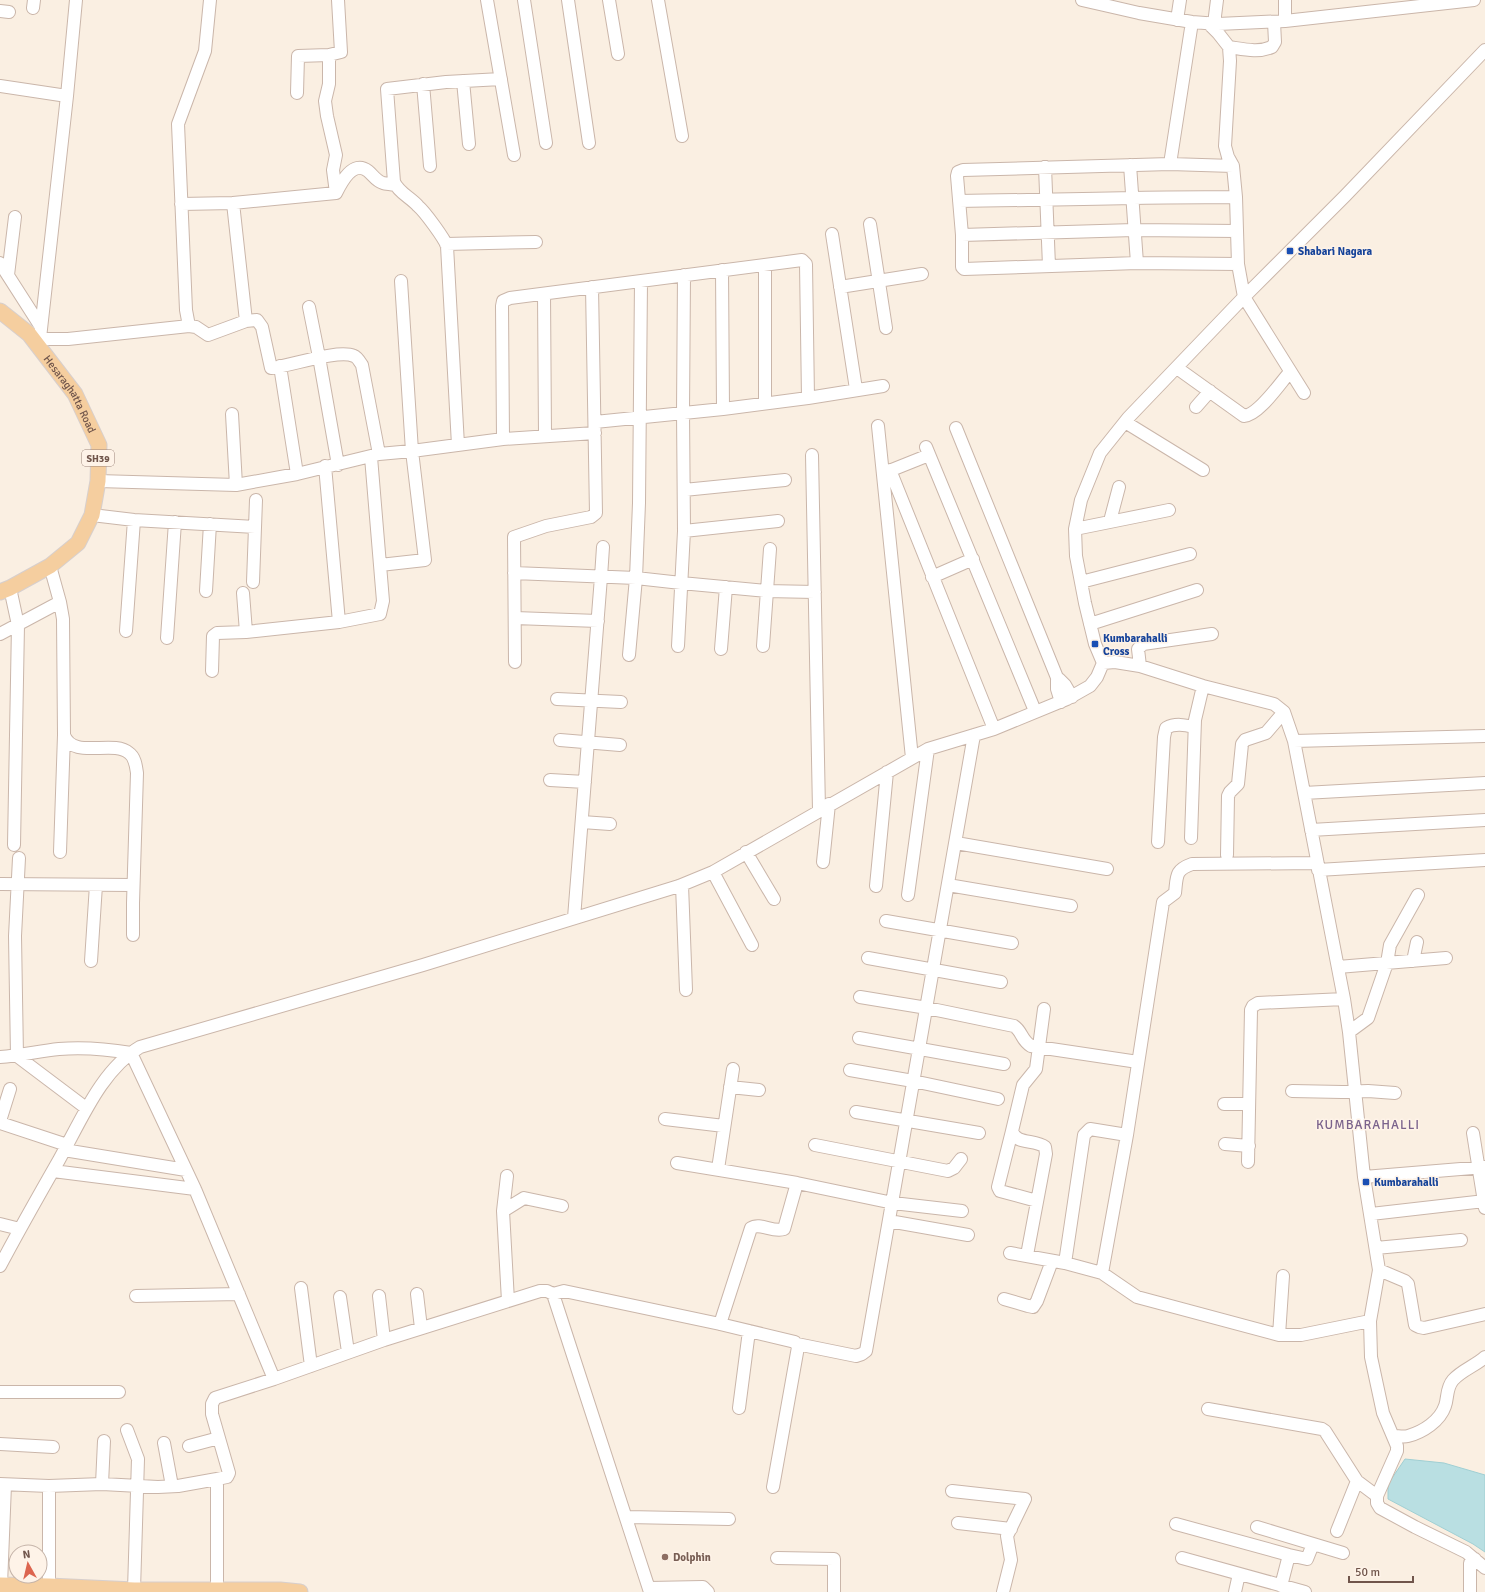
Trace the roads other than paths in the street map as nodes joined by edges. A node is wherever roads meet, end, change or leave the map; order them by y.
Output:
1 (76, 0) edge
2 (210, 0) edge
3 (338, 0) edge
4 (488, 0) edge
5 (524, 0) edge
6 (568, 0) edge
7 (609, 0) edge
8 (658, 0) edge
9 (1082, 0) edge
10 (1180, 0) edge
11 (1217, 0) edge
12 (1285, 0) edge
13 (1474, 0) edge
14 (1177, 20) junction
15 (1280, 21) junction
16 (1192, 22) junction
17 (1211, 24) junction
18 (1229, 47) junction
19 (1485, 50) edge
20 (618, 54) dead end
21 (329, 55) junction
22 (501, 78) junction
23 (463, 81) junction
24 (423, 84) junction
25 (0, 86) edge
26 (297, 93) dead end
27 (67, 96) junction
28 (682, 136) dead end
29 (546, 142) dead end
30 (589, 143) dead end
31 (469, 144) dead end
32 (514, 155) dead end
33 (1170, 164) junction
34 (1130, 165) junction
35 (430, 166) dead end
36 (1233, 166) junction
37 (1045, 167) junction
38 (395, 185) junction
39 (336, 193) junction
40 (1133, 197) junction
41 (1236, 197) junction
42 (1046, 200) junction
43 (959, 201) junction
44 (181, 204) junction
45 (233, 204) junction
46 (15, 217) dead end
47 (870, 224) dead end
48 (1134, 230) junction
49 (1237, 231) junction
50 (832, 234) dead end
51 (1048, 234) junction
52 (962, 235) junction
53 (536, 242) dead end
54 (446, 244) junction
55 (0, 263) edge
56 (1137, 263) junction
57 (1238, 264) junction
58 (766, 265) junction
59 (1050, 266) junction
60 (722, 270) junction
61 (922, 274) dead end
62 (8, 275) junction
63 (684, 275) junction
64 (879, 280) junction
65 (401, 281) dead end
66 (641, 281) junction
67 (840, 286) junction
68 (592, 287) junction
69 (544, 294) junction
70 (1244, 297) junction
71 (309, 307) dead end
72 (0, 311) edge
73 (246, 321) junction
74 (189, 326) junction
75 (886, 328) dead end
76 (40, 338) junction
77 (320, 357) junction
78 (280, 366) junction
79 (1177, 368) junction
80 (1290, 372) junction
81 (883, 386) dead end
82 (856, 389) junction
83 (1210, 391) junction
84 (1304, 393) dead end
85 (808, 398) junction
86 (765, 403) junction
87 (1196, 408) dead end
88 (723, 409) junction
89 (683, 412) junction
90 (232, 414) dead end
91 (641, 417) junction
92 (1125, 422) junction
93 (878, 426) dead end
94 (595, 428) junction
95 (956, 428) dead end
96 (545, 436) junction
97 (503, 439) junction
98 (458, 445) junction
99 (412, 451) junction
100 (812, 455) dead end
101 (375, 456) junction
102 (338, 465) junction
103 (325, 466) junction
104 (1203, 470) dead end
105 (887, 472) junction
106 (297, 474) junction
107 (786, 480) dead end
108 (98, 481) junction
109 (236, 485) junction
110 (1120, 487) dead end
111 (684, 490) junction
112 (256, 500) dead end
113 (1169, 510) dead end
114 (92, 515) junction
115 (134, 520) junction
116 (778, 521) dead end
117 (1110, 521) junction
118 (175, 522) junction
119 (210, 524) junction
120 (255, 527) junction
121 (1075, 528) junction
122 (684, 532) junction
123 (603, 548) dead end
124 (770, 549) dead end
125 (1190, 554) dead end
126 (972, 559) junction
127 (380, 565) junction
128 (50, 566) junction
129 (514, 573) junction
130 (602, 577) junction
131 (932, 577) junction
132 (636, 578) junction
133 (253, 582) dead end
134 (1081, 582) junction
135 (681, 584) junction
136 (726, 587) junction
137 (5, 590) edge
138 (1197, 590) dead end
139 (206, 591) dead end
140 (766, 591) junction
141 (816, 592) junction
142 (242, 593) dead end
143 (60, 602) junction
144 (514, 618) junction
145 (598, 621) junction
146 (339, 622) junction
147 (1090, 624) junction
148 (18, 625) junction
149 (126, 631) dead end
150 (246, 632) junction
151 (0, 634) edge
152 (1212, 634) dead end
153 (167, 638) dead end
154 (678, 646) dead end
155 (763, 646) dead end
156 (721, 649) dead end
157 (630, 655) dead end
158 (515, 662) dead end
159 (1102, 663) junction
160 (1140, 666) junction
161 (212, 671) dead end
162 (1203, 686) junction
163 (558, 699) dead end
164 (1066, 699) junction
165 (592, 701) junction
166 (621, 702) dead end
167 (1035, 712) junction
168 (1284, 712) junction
169 (1194, 727) junction
170 (994, 729) junction
171 (64, 735) junction
172 (974, 735) junction
173 (1485, 736) edge
174 (560, 740) dead end
175 (1294, 741) junction
176 (588, 743) junction
177 (620, 745) dead end
178 (928, 748) junction
179 (912, 758) junction
180 (887, 772) junction
181 (550, 780) dead end
182 (585, 782) junction
183 (1485, 783) edge
184 (1304, 793) junction
185 (824, 807) junction
186 (1485, 820) edge
187 (582, 822) junction
188 (610, 824) dead end
189 (1311, 830) junction
190 (1191, 838) dead end
191 (1158, 842) dead end
192 (956, 843) junction
193 (14, 845) dead end
194 (60, 852) dead end
195 (746, 852) junction
196 (1227, 855) dead end
197 (19, 858) dead end
198 (1485, 860) edge
199 (823, 862) dead end
200 (1317, 866) junction
201 (1107, 869) dead end
202 (713, 872) junction
203 (0, 884) edge
204 (18, 884) junction
205 (96, 885) junction
206 (133, 885) junction
207 (682, 885) junction
208 (948, 885) junction
209 (876, 886) dead end
210 (908, 895) dead end
211 (1418, 895) dead end
212 (774, 899) dead end
213 (1072, 906) dead end
214 (574, 918) junction
215 (886, 921) dead end
216 (940, 930) junction
217 (133, 935) dead end
218 (1417, 942) dead end
219 (1012, 943) dead end
220 (752, 945) dead end
221 (868, 958) dead end
222 (1446, 958) dead end
223 (91, 961) dead end
224 (1413, 961) junction
225 (1386, 963) junction
226 (1338, 967) junction
227 (934, 970) junction
228 (1001, 982) dead end
229 (686, 990) dead end
230 (860, 997) dead end
231 (1344, 999) junction
232 (927, 1008) junction
233 (1044, 1009) dead end
234 (1349, 1032) junction
235 (859, 1038) dead end
236 (1040, 1047) junction
237 (920, 1049) junction
238 (131, 1053) junction
239 (17, 1056) junction
240 (0, 1057) edge
241 (1138, 1062) junction
242 (1004, 1064) dead end
243 (733, 1069) dead end
244 (850, 1070) dead end
245 (913, 1081) junction
246 (730, 1086) junction
247 (10, 1089) dead end
248 (759, 1090) dead end
249 (1292, 1091) dead end
250 (1354, 1091) junction
251 (1395, 1094) dead end
252 (998, 1099) dead end
253 (1224, 1104) dead end
254 (1249, 1104) junction
255 (86, 1108) junction
256 (856, 1112) dead end
257 (666, 1119) dead end
258 (906, 1120) junction
259 (0, 1122) edge
260 (724, 1126) junction
261 (1012, 1131) junction
262 (979, 1133) dead end
263 (1474, 1133) dead end
264 (1127, 1135) junction
265 (1225, 1144) dead end
266 (815, 1145) dead end
267 (1249, 1146) junction
268 (66, 1148) junction
269 (961, 1159) dead end
270 (899, 1162) junction
271 (1248, 1162) dead end
272 (677, 1163) dead end
273 (1482, 1167) edge
274 (718, 1169) junction
275 (186, 1170) junction
276 (53, 1171) junction
277 (507, 1176) dead end
278 (1364, 1177) junction
279 (797, 1183) junction
280 (195, 1189) junction
281 (1037, 1201) junction
282 (893, 1203) junction
283 (1485, 1204) edge
284 (562, 1206) dead end
285 (503, 1211) junction
286 (962, 1211) dead end
287 (1371, 1214) junction
288 (889, 1221) junction
289 (0, 1224) edge
290 (20, 1229) junction
291 (968, 1235) dead end
292 (1461, 1240) dead end
293 (1376, 1248) junction
294 (1010, 1253) dead end
295 (1027, 1255) junction
296 (1052, 1261) junction
297 (1065, 1263) junction
298 (0, 1266) edge
299 (1379, 1270) junction
300 (1102, 1273) junction
301 (1283, 1276) dead end
302 (301, 1288) dead end
303 (239, 1294) junction
304 (417, 1294) dead end
305 (553, 1294) junction
306 (136, 1296) dead end
307 (379, 1296) dead end
308 (340, 1297) dead end
309 (1004, 1299) dead end
310 (508, 1301) junction
311 (1485, 1314) edge
312 (1370, 1321) junction
313 (720, 1324) junction
314 (422, 1328) junction
315 (749, 1331) junction
316 (1279, 1335) junction
317 (384, 1340) junction
318 (797, 1344) junction
319 (348, 1352) junction
320 (1485, 1357) edge
321 (311, 1366) junction
322 (274, 1379) junction
323 (0, 1392) edge
324 (119, 1392) dead end
325 (739, 1408) dead end
326 (1208, 1408) dead end
327 (126, 1430) dead end
328 (1393, 1436) junction
329 (219, 1438) junction
330 (104, 1441) dead end
331 (164, 1443) dead end
332 (0, 1444) edge
333 (189, 1446) dead end
334 (53, 1447) dead end
335 (217, 1479) junction
336 (1357, 1480) junction
337 (102, 1484) junction
338 (3, 1485) edge
339 (49, 1486) junction
340 (172, 1486) junction
341 (137, 1487) junction
342 (773, 1487) dead end
343 (952, 1490) dead end
344 (1377, 1496) junction
345 (626, 1517) junction
346 (729, 1519) dead end
347 (958, 1523) dead end
348 (1176, 1524) dead end
349 (1257, 1527) dead end
350 (1009, 1532) junction
351 (1337, 1532) dead end
352 (1313, 1544) junction
353 (1343, 1553) dead end
354 (1289, 1555) junction
355 (777, 1558) dead end
356 (1182, 1558) dead end
357 (1475, 1559) junction
358 (1485, 1568) edge
359 (1239, 1574) junction
360 (0, 1585) edge
361 (49, 1586) junction
362 (1274, 1587) edge
363 (217, 1589) junction
364 (99, 1590) edge
365 (134, 1590) junction
366 (650, 1590) edge
367 (300, 1592) edge
368 (708, 1592) edge
369 (834, 1592) edge
370 (1003, 1592) edge
371 (1235, 1592) edge
372 (1304, 1592) edge
373 (1470, 1592) edge

1 - 27 street
2 - 44 street
3 - 21 street
4 - 22 street
5 - 29 street
6 - 30 street
7 - 20 street
8 - 28 street
9 - 14 street
10 - 14 street
11 - 17 street
12 - 15 street
13 - 15 street
14 - 16 street
15 - 17 street
15 - 18 street
16 - 17 street
16 - 33 street
17 - 18 street
18 - 36 street
19 - 70 street
21 - 26 street
21 - 39 street
22 - 23 street
22 - 32 street
23 - 24 street
23 - 31 street
24 - 35 street
24 - 38 street
25 - 27 street
27 - 76 street
33 - 34 street
33 - 36 street
34 - 37 street
34 - 40 street
36 - 41 street
37 - 42 street
37 - 43 street
38 - 39 street
38 - 54 street
39 - 45 street
40 - 41 street
40 - 42 street
40 - 48 street
41 - 49 street
42 - 43 street
42 - 51 street
43 - 52 street
44 - 45 street
44 - 74 street
45 - 73 street
46 - 62 street
47 - 64 street
48 - 49 street
48 - 51 street
48 - 56 street
49 - 57 street
50 - 67 street
51 - 52 street
51 - 59 street
52 - 59 street
53 - 54 street
54 - 98 street
55 - 62 street
56 - 57 street
56 - 59 street
57 - 70 street
58 - 60 street
58 - 85 street
58 - 86 street
60 - 63 street
60 - 88 street
61 - 64 street
62 - 76 street
63 - 66 street
63 - 89 street
64 - 67 street
64 - 75 street
65 - 99 street
66 - 68 street
66 - 91 street
67 - 82 street
68 - 69 street
68 - 94 street
69 - 96 street
69 - 97 street
70 - 79 street
70 - 80 street
71 - 77 street
72 - 76 main road, Hesaraghatta Road / SH39
73 - 74 street
73 - 78 street
74 - 76 street
76 - 108 main road, Hesaraghatta Road / SH39
77 - 78 street
77 - 101 street
77 - 102 street
78 - 106 street
79 - 83 street
79 - 92 street
80 - 83 street
80 - 84 street
81 - 82 street
82 - 85 street
83 - 87 street
85 - 86 street
86 - 88 street
88 - 89 street
89 - 91 street
89 - 111 street
90 - 109 street
91 - 94 street
91 - 132 street
92 - 104 street
92 - 121 street
93 - 105 street
94 - 96 street
94 - 129 street
95 - 164 street
96 - 97 street
97 - 98 street
98 - 99 street
99 - 101 street
99 - 127 street
100 - 141 street
101 - 102 street
101 - 127 street
102 - 103 street
103 - 106 street
103 - 146 street
105 - 126 street
105 - 131 street
105 - 179 street
106 - 109 street
107 - 111 street
108 - 109 street
108 - 114 main road, Hesaraghatta Road / SH39
110 - 117 street
111 - 122 street
112 - 120 street
113 - 117 street
114 - 115 street
114 - 128 main road, Hesaraghatta Road / SH39
115 - 118 street
115 - 149 street
116 - 122 street
117 - 121 street
118 - 119 street
118 - 153 street
119 - 120 street
119 - 139 street
120 - 133 street
121 - 134 street
122 - 135 street
123 - 130 street
124 - 140 street
125 - 134 street
126 - 131 street
126 - 167 street
127 - 146 street
128 - 137 main road, Hesaraghatta Road / SH39
128 - 143 street
129 - 130 street
129 - 144 street
130 - 132 street
130 - 145 street
131 - 170 street
132 - 135 street
132 - 157 street
134 - 147 street
135 - 136 street
135 - 154 street
136 - 140 street
136 - 156 street
137 - 148 street
138 - 147 street
140 - 141 street
140 - 155 street
141 - 185 street
142 - 150 street
143 - 148 street
143 - 171 street
144 - 145 street
144 - 158 street
145 - 165 street
146 - 150 street
147 - 159 street
148 - 151 street
148 - 193 street
150 - 161 street
152 - 160 street
159 - 160 street
159 - 164 street
160 - 162 street
162 - 168 street
162 - 169 street
163 - 165 street
164 - 167 street
165 - 166 street
165 - 176 street
167 - 170 street
168 - 175 street
168 - 196 street
169 - 190 street
169 - 191 street
170 - 172 street
171 - 194 street
171 - 206 street
172 - 178 street
172 - 192 street
173 - 175 street
174 - 176 street
175 - 184 street
176 - 177 street
176 - 182 street
178 - 179 street
178 - 210 street
179 - 180 street
180 - 185 street
180 - 209 street
181 - 182 street
182 - 187 street
183 - 184 street
184 - 189 street
185 - 195 street
185 - 199 street
186 - 189 street
187 - 188 street
187 - 214 street
189 - 200 street
192 - 201 street
192 - 208 street
195 - 202 street
195 - 212 street
197 - 204 street
198 - 200 street
200 - 226 street
200 - 241 street
202 - 207 street
202 - 220 street
203 - 204 street
204 - 205 street
204 - 239 street
205 - 206 street
205 - 223 street
206 - 217 street
207 - 214 street
207 - 229 street
208 - 213 street
208 - 216 street
211 - 225 street
214 - 238 street
215 - 216 street
216 - 219 street
216 - 227 street
218 - 224 street
221 - 227 street
222 - 224 street
224 - 225 street
225 - 226 street
225 - 234 street
226 - 231 street
227 - 228 street
227 - 232 street
230 - 232 street
231 - 234 street
231 - 254 street
232 - 236 street
232 - 237 street
233 - 236 street
234 - 250 street
235 - 237 street
236 - 241 street
236 - 261 street
237 - 242 street
237 - 245 street
238 - 239 street
238 - 255 street
238 - 275 street
239 - 240 street
239 - 255 street
241 - 264 street
243 - 246 street
244 - 245 street
245 - 252 street
245 - 258 street
246 - 248 street
246 - 260 street
247 - 259 street
249 - 250 street
250 - 251 street
250 - 278 street
253 - 254 street
254 - 267 street
255 - 268 street
256 - 258 street
257 - 260 street
258 - 262 street
258 - 270 street
259 - 268 street
260 - 274 street
261 - 281 street
261 - 281 street
263 - 273 street
264 - 297 street
264 - 300 street
265 - 267 street
266 - 270 street
267 - 271 street
268 - 275 street
268 - 276 street
269 - 270 street
270 - 282 street
272 - 274 street
273 - 278 street
273 - 283 street
274 - 279 street
275 - 280 street
276 - 280 street
276 - 290 street
277 - 285 street
278 - 287 street
279 - 282 street
279 - 313 street
280 - 303 street
281 - 295 street
282 - 286 street
282 - 288 street
283 - 287 street
284 - 285 street
285 - 310 street
287 - 293 street
288 - 291 street
288 - 318 street
289 - 290 street
290 - 298 street
292 - 293 street
293 - 299 street
294 - 295 street
295 - 296 street
296 - 297 street
296 - 309 street
297 - 300 street
299 - 311 street
299 - 312 street
300 - 316 street
301 - 316 street
302 - 321 street
303 - 306 street
303 - 322 street
304 - 314 street
305 - 310 street
305 - 313 street
305 - 345 street
307 - 317 street
308 - 319 street
310 - 314 street
312 - 316 street
312 - 328 street
313 - 315 street
314 - 317 street
315 - 318 street
315 - 325 street
317 - 319 street
318 - 342 street
319 - 321 street
320 - 328 street
321 - 322 street
322 - 329 street
323 - 324 street
326 - 336 street
327 - 341 street
328 - 344 street
329 - 333 street
329 - 335 street
330 - 337 street
331 - 340 street
332 - 334 street
335 - 340 street
335 - 363 street
336 - 344 street
336 - 351 street
337 - 339 street
337 - 341 street
338 - 339 street
338 - 360 street
339 - 361 street
340 - 341 street
341 - 365 street
343 - 350 street
344 - 357 street
345 - 346 street
345 - 366 street
347 - 350 street
348 - 354 street
349 - 352 street
350 - 370 street
352 - 353 street
352 - 354 street
354 - 362 street
355 - 369 street
356 - 359 street
357 - 358 street
357 - 373 street
359 - 362 street
359 - 371 street
360 - 361 main road
361 - 364 main road
362 - 372 street
363 - 365 main road
363 - 367 main road
364 - 365 main road
366 - 368 street

